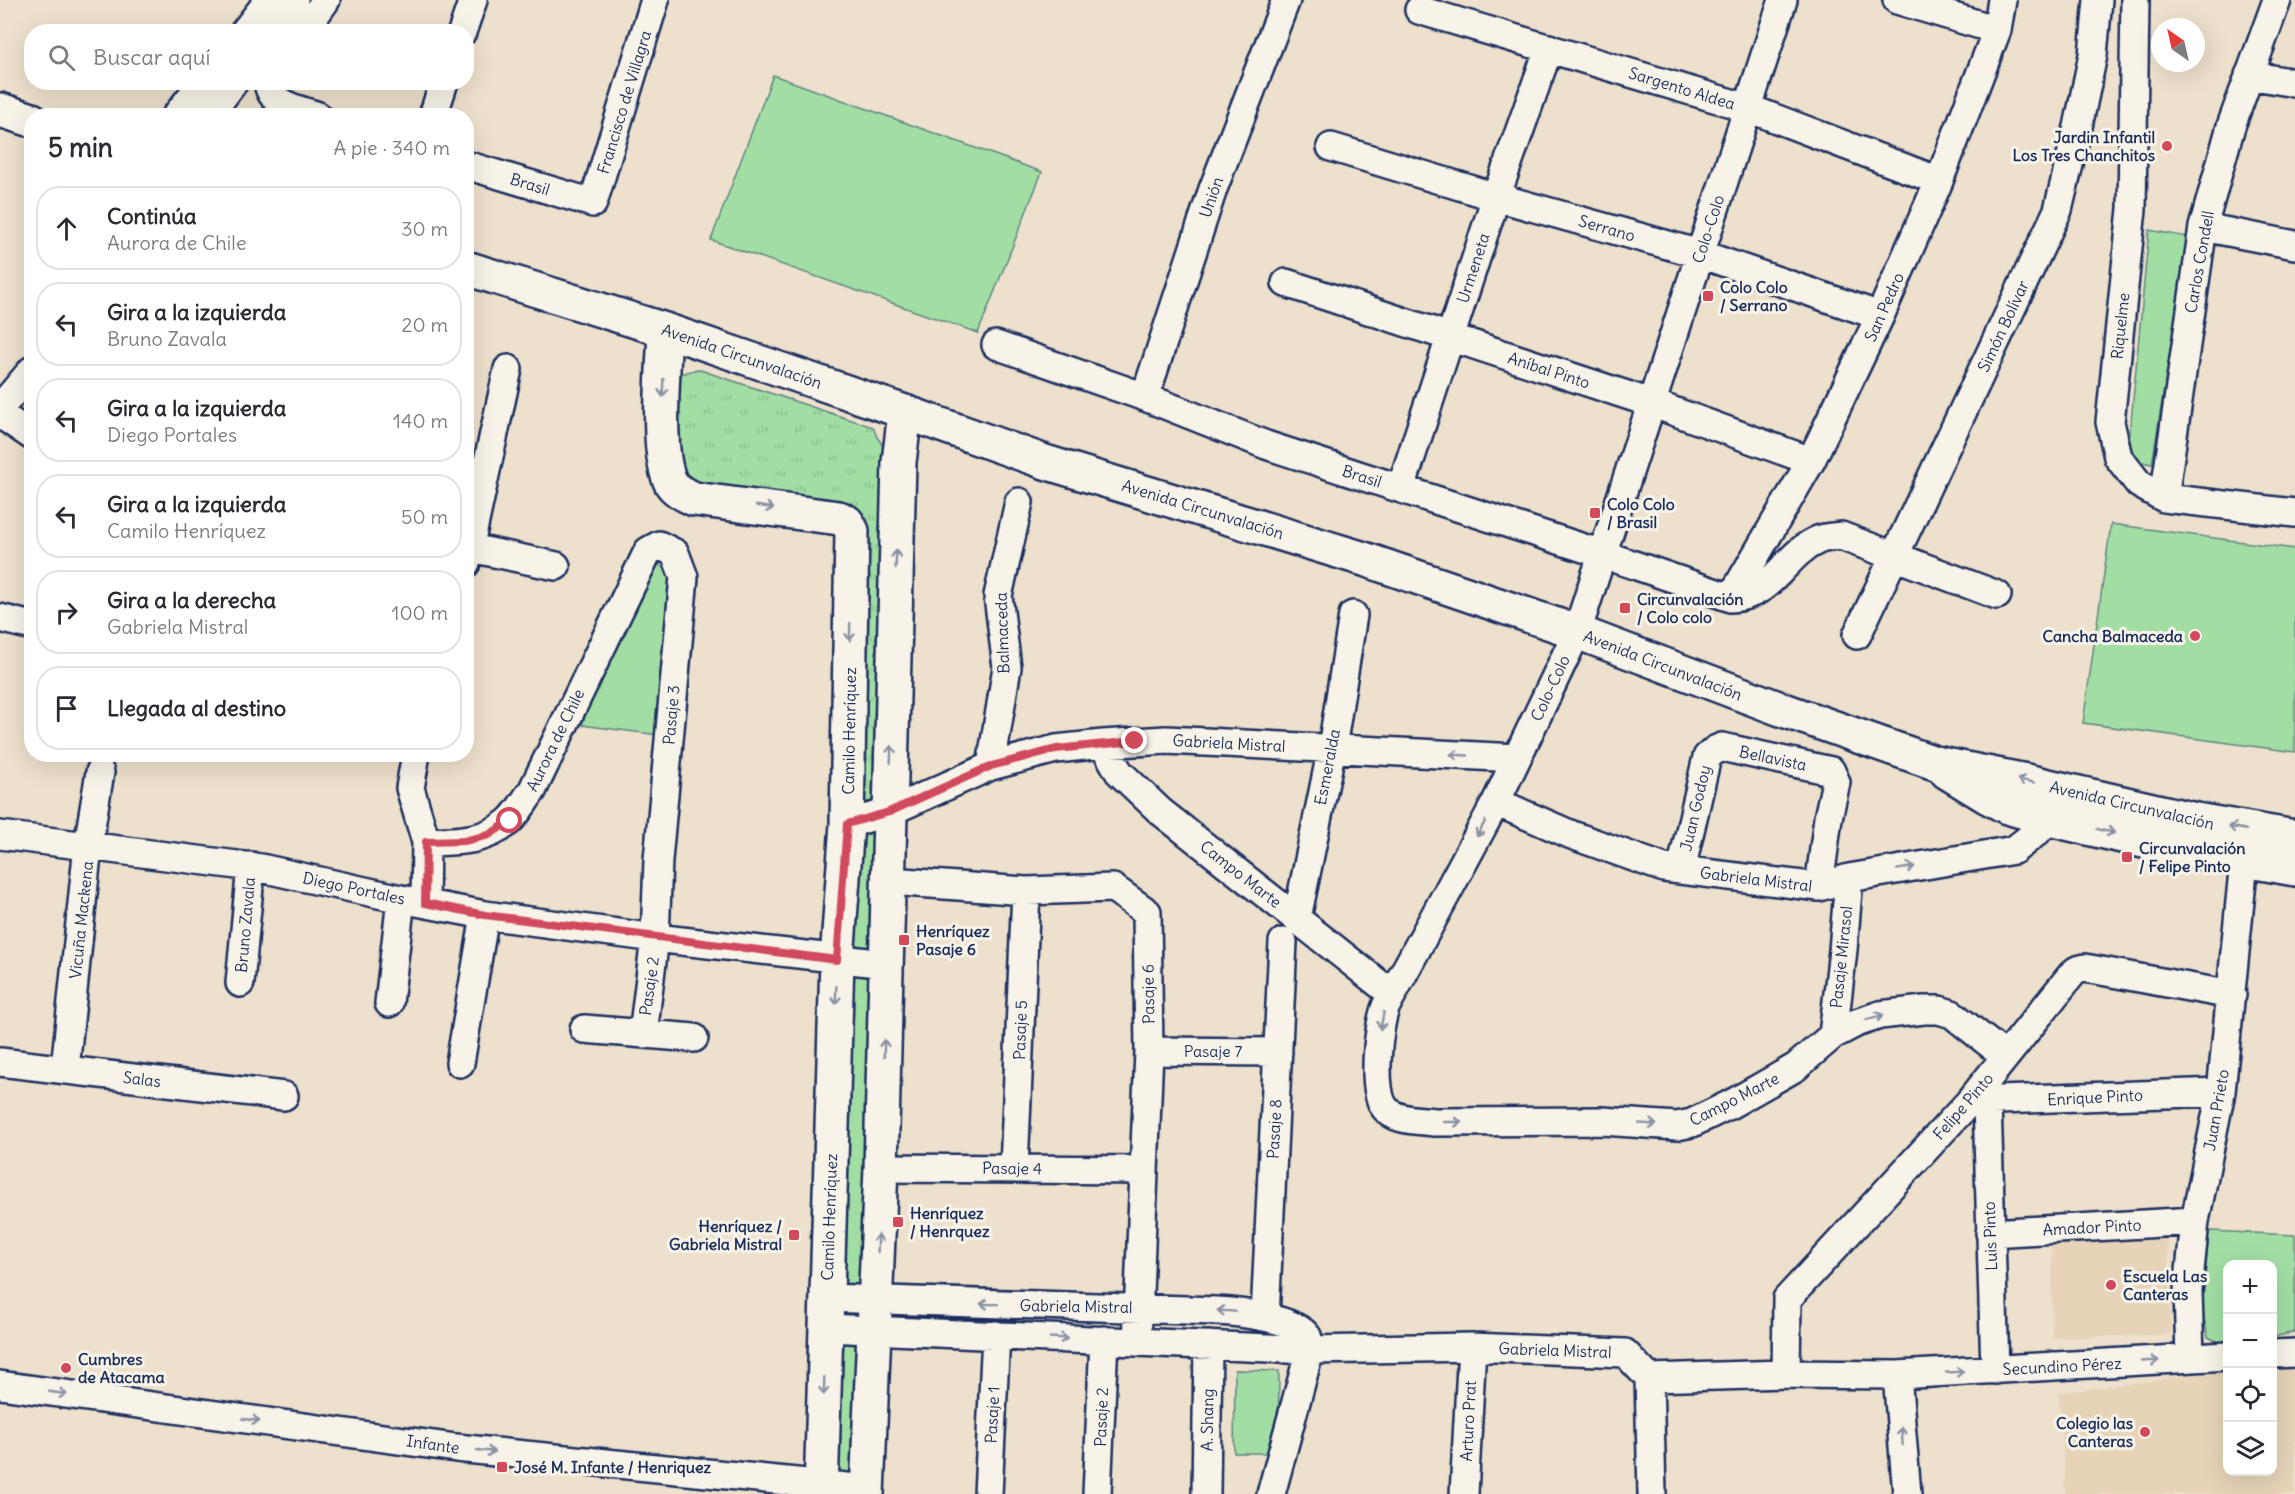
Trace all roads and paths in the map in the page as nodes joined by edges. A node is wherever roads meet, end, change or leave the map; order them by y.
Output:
1 (269, 0) edge
2 (294, 0) edge
3 (326, 0) edge
4 (473, 0) edge
5 (655, 0) edge
6 (1286, 0) edge
7 (1783, 0) edge
8 (1897, 0) edge
9 (2002, 0) edge
10 (2098, 0) edge
11 (2135, 0) edge
12 (2277, 0) edge
13 (1419, 10) dead end
14 (250, 24) edge
15 (278, 24) edge
16 (309, 24) edge
17 (465, 24) edge
18 (1997, 30) junction
19 (1548, 48) junction
20 (2248, 75) junction
21 (2295, 83) edge
22 (197, 90) edge
23 (228, 90) edge
24 (270, 90) edge
25 (441, 90) edge
26 (182, 108) edge
27 (214, 108) edge
28 (296, 108) edge
29 (436, 108) edge
30 (1748, 108) junction
31 (0, 110) edge
32 (24, 118) edge
33 (1331, 147) dead end
34 (474, 167) edge
35 (1940, 181) junction
36 (1496, 197) junction
37 (593, 203) joint
38 (2202, 227) junction
39 (2295, 245) edge
40 (1700, 254) junction
41 (474, 270) edge
42 (1286, 283) dead end
43 (1880, 316) junction
44 (665, 330) junction
45 (1450, 338) junction
46 (996, 345) dead end
47 (508, 369) dead end
48 (24, 380) edge
49 (1145, 398) junction
50 (1651, 403) junction
51 (0, 408) edge
52 (905, 411) junction
53 (0, 414) edge
54 (24, 430) edge
55 (1811, 461) junction
56 (1401, 488) junction
57 (2164, 498) junction
58 (1019, 502) dead end
59 (2295, 513) edge
60 (474, 525) edge
61 (474, 554) edge
62 (1602, 554) junction
63 (1893, 558) junction
64 (556, 566) dead end
65 (635, 576) joint
66 (1997, 596) dead end
67 (1731, 598) junction
68 (1353, 615) dead end
69 (0, 618) edge
70 (24, 624) edge
71 (1577, 632) junction
72 (1857, 635) dead end
73 (1103, 744) junction
74 (1332, 748) junction
75 (1715, 750) joint
76 (1517, 758) junction
77 (398, 762) edge
78 (415, 762) edge
79 (1935, 763) junction
80 (991, 766) junction
81 (100, 772) dead end
82 (411, 786) junction
83 (1496, 802) junction
84 (889, 812) junction
85 (2049, 819) junction
86 (847, 824) junction
87 (0, 835) edge
88 (2295, 837) edge
89 (426, 842) junction
90 (88, 845) junction
91 (2244, 861) junction
92 (250, 866) junction
93 (2295, 869) edge
94 (1681, 870) junction
95 (1849, 878) junction
96 (890, 881) junction
97 (1819, 887) junction
98 (1026, 891) junction
99 (413, 901) junction
100 (485, 915) junction
101 (1297, 918) junction
102 (655, 938) junction
103 (1283, 942) dead end
104 (837, 960) junction
105 (886, 964) junction
106 (240, 983) dead end
107 (1392, 994) junction
108 (2232, 995) junction
109 (389, 1003) dead end
110 (584, 1029) dead end
111 (643, 1034) junction
112 (1833, 1035) junction
113 (694, 1038) dead end
114 (1149, 1051) junction
115 (1278, 1052) junction
116 (2005, 1056) junction
117 (0, 1062) edge
118 (459, 1063) dead end
119 (65, 1069) junction
120 (2221, 1092) junction
121 (284, 1096) dead end
122 (1978, 1102) junction
123 (1395, 1116) joint
124 (881, 1168) junction
125 (1014, 1168) junction
126 (1143, 1170) junction
127 (2195, 1221) junction
128 (1989, 1233) junction
129 (1138, 1307) junction
130 (826, 1313) junction
131 (875, 1315) junction
132 (1265, 1317) junction
133 (996, 1335) junction
134 (1104, 1340) junction
135 (1137, 1342) junction
136 (1208, 1345) junction
137 (1472, 1347) junction
138 (1310, 1350) junction
139 (2295, 1353) edge
140 (2277, 1354) edge
141 (2223, 1356) edge
142 (2190, 1358) junction
143 (1995, 1370) junction
144 (1786, 1374) junction
145 (1897, 1375) junction
146 (1649, 1378) junction
147 (0, 1385) edge
148 (820, 1489) edge
149 (867, 1491) edge
150 (988, 1494) edge
151 (1097, 1494) edge
152 (1206, 1494) edge
153 (1271, 1494) edge
154 (1464, 1494) edge
155 (1652, 1494) edge
156 (1907, 1494) edge

1 - 14 street
2 - 15 street
3 - 16 street
4 - 17 street
5 - 37 street, Francisco de Villagra
6 - 49 street, Unión
7 - 30 street, Colo-Colo
8 - 18 street
9 - 18 street, San Pedro
10 - 63 street, Simón Bolívar
11 - 57 street, Riquelme
12 - 20 street, Carlos Condell
13 - 19 street, Sargento Aldea
18 - 35 street, San Pedro
19 - 30 street, Sargento Aldea
19 - 36 street, Urmeneta
20 - 21 street
20 - 38 street, Carlos Condell
22 - 26 street
23 - 27 street
24 - 28 street
25 - 29 street
30 - 35 street, Sargento Aldea
30 - 40 street, Colo-Colo
31 - 32 main road
33 - 36 street, Serrano
34 - 37 street, Brasil
35 - 43 street, San Pedro
36 - 40 street, Serrano
36 - 45 street, Urmeneta
38 - 39 street
38 - 57 street, Carlos Condell
40 - 43 street, Serrano
40 - 50 street, Colo-Colo
41 - 44 main road, Avenida Circunvalación
42 - 45 street, Aníbal Pinto
43 - 55 street, San Pedro
44 - 52 main road, Avenida Circunvalación
44 -> 86 main road, Camilo Henríquez
45 - 50 street, Aníbal Pinto
45 - 56 street, Urmeneta
46 - 49 street, Brasil
47 - 60 street
48 - 51 street
49 - 56 street, Brasil
50 - 55 street, Aníbal Pinto
50 - 62 street, Colo-Colo
52 - 71 main road, Avenida Circunvalación
84 -> 52 main road
53 - 54 street
55 - 67 street, San Pedro
56 - 62 street, Brasil
57 - 59 street, Riquelme
58 - 80 street, Balmaceda
61 - 64 street
62 - 67 street, Brasil
62 - 71 street, Colo-Colo
63 - 66 street
63 - 67 street
63 - 72 street, Simón Bolívar
65 - 89 street, Aurora de Chile
65 - 102 street, Pasaje 3
68 - 74 street, Esmeralda
69 - 70 street
71 - 76 street, Colo-Colo
71 - 79 main road, Avenida Circunvalación
73 - 74 street, Gabriela Mistral
73 - 80 street, Gabriela Mistral
73 - 101 street, Campo Marte
76 -> 74 street, Gabriela Mistral
74 - 101 street, Esmeralda
75 - 94 street, Juan Godoy
75 - 97 street, Bellavista
76 - 83 street, Colo-Colo
77 - 82 street
78 - 82 street
79 - 85 main road, Avenida Circunvalación
88 -> 79 main road, Avenida Circunvalación
80 - 84 street, Gabriela Mistral
81 - 90 street, Vicuña Mackena
82 - 89 street
83 - 94 street, Gabriela Mistral
83 -> 107 street, Colo-Colo
84 - 86 street, Gabriela Mistral
84 - 96 main road
85 -> 91 main road, Avenida Circunvalación
95 -> 85 street, Gabriela Mistral
86 - 104 main road, Camilo Henríquez
87 - 90 street, Diego Portales
89 - 99 street
90 - 92 street, Diego Portales
90 - 119 street, Vicuña Mackena
91 - 93 main road, Avenida Circunvalación
91 - 108 street, Juan Prieto
92 - 99 street, Diego Portales
92 - 106 street, Bruno Zavala
94 - 97 street, Gabriela Mistral
95 - 97 street, Gabriela Mistral
95 - 112 street, Pasaje Mirasol
96 - 98 street, Pasaje 6
96 - 105 main road
98 - 114 street, Pasaje 6
98 - 125 street, Pasaje 5
99 - 100 street, Diego Portales
99 - 109 street
100 - 102 street, Diego Portales
100 - 118 street
101 - 107 street, Campo Marte
102 - 104 street, Diego Portales
102 - 111 street, Pasaje 2
103 - 115 street, Pasaje 8
104 - 105 street, Diego Portales
104 -> 130 main road, Camilo Henríquez
124 -> 105 main road
107 -> 123 street, Colo-Colo
108 - 116 street, Felipe Pinto
108 - 120 street, Juan Prieto
110 - 111 street, Pasaje 2
111 - 113 street, Pasaje 2
112 -> 116 street, Campo Marte
123 -> 112 street, Campo Marte
114 - 115 street, Pasaje 7
114 - 126 street, Pasaje 6
115 - 132 street, Pasaje 8
116 - 122 street, Felipe Pinto
117 - 119 street, Salas
119 - 121 street, Salas
120 - 122 street, Enrique Pinto
120 - 127 street, Juan Prieto
122 - 128 street, Luis Pinto
122 - 144 street, Felipe Pinto
124 - 125 street, Pasaje 4
131 -> 124 main road
125 - 126 street, Pasaje 4
126 - 129 street, Pasaje 6
127 - 128 street, Amador Pinto
127 - 142 street, Juan Prieto
128 - 143 street, Luis Pinto
129 -> 131 street, Gabriela Mistral
132 -> 129 street, Gabriela Mistral
129 - 135 street, Pasaje 6
130 - 131 street, Gabriela Mistral
130 -> 148 main road, Camilo Henríquez
131 - 133 street, Gabriela Mistral
131 - 149 main road
132 - 138 street, Gabriela Mistral
133 -> 134 street, Gabriela Mistral
133 - 150 street, Pasaje 1
134 - 135 street, Gabriela Mistral
134 - 151 street, Pasaje 2
135 - 136 street, Gabriela Mistral
136 - 138 street, Gabriela Mistral
136 - 152 street, A. Shang
137 - 138 street, Gabriela Mistral
137 - 146 street, Gabriela Mistral
137 - 154 street, Arturo Prat
138 - 153 street
139 - 140 street
141 - 142 street, Secundino Pérez
143 -> 142 street, Secundino Pérez
145 -> 143 street, Secundino Pérez
144 - 145 street
144 - 146 street
156 -> 145 street
146 - 155 street
147 -> 148 street, Infante
148 - 149 street, Infante

